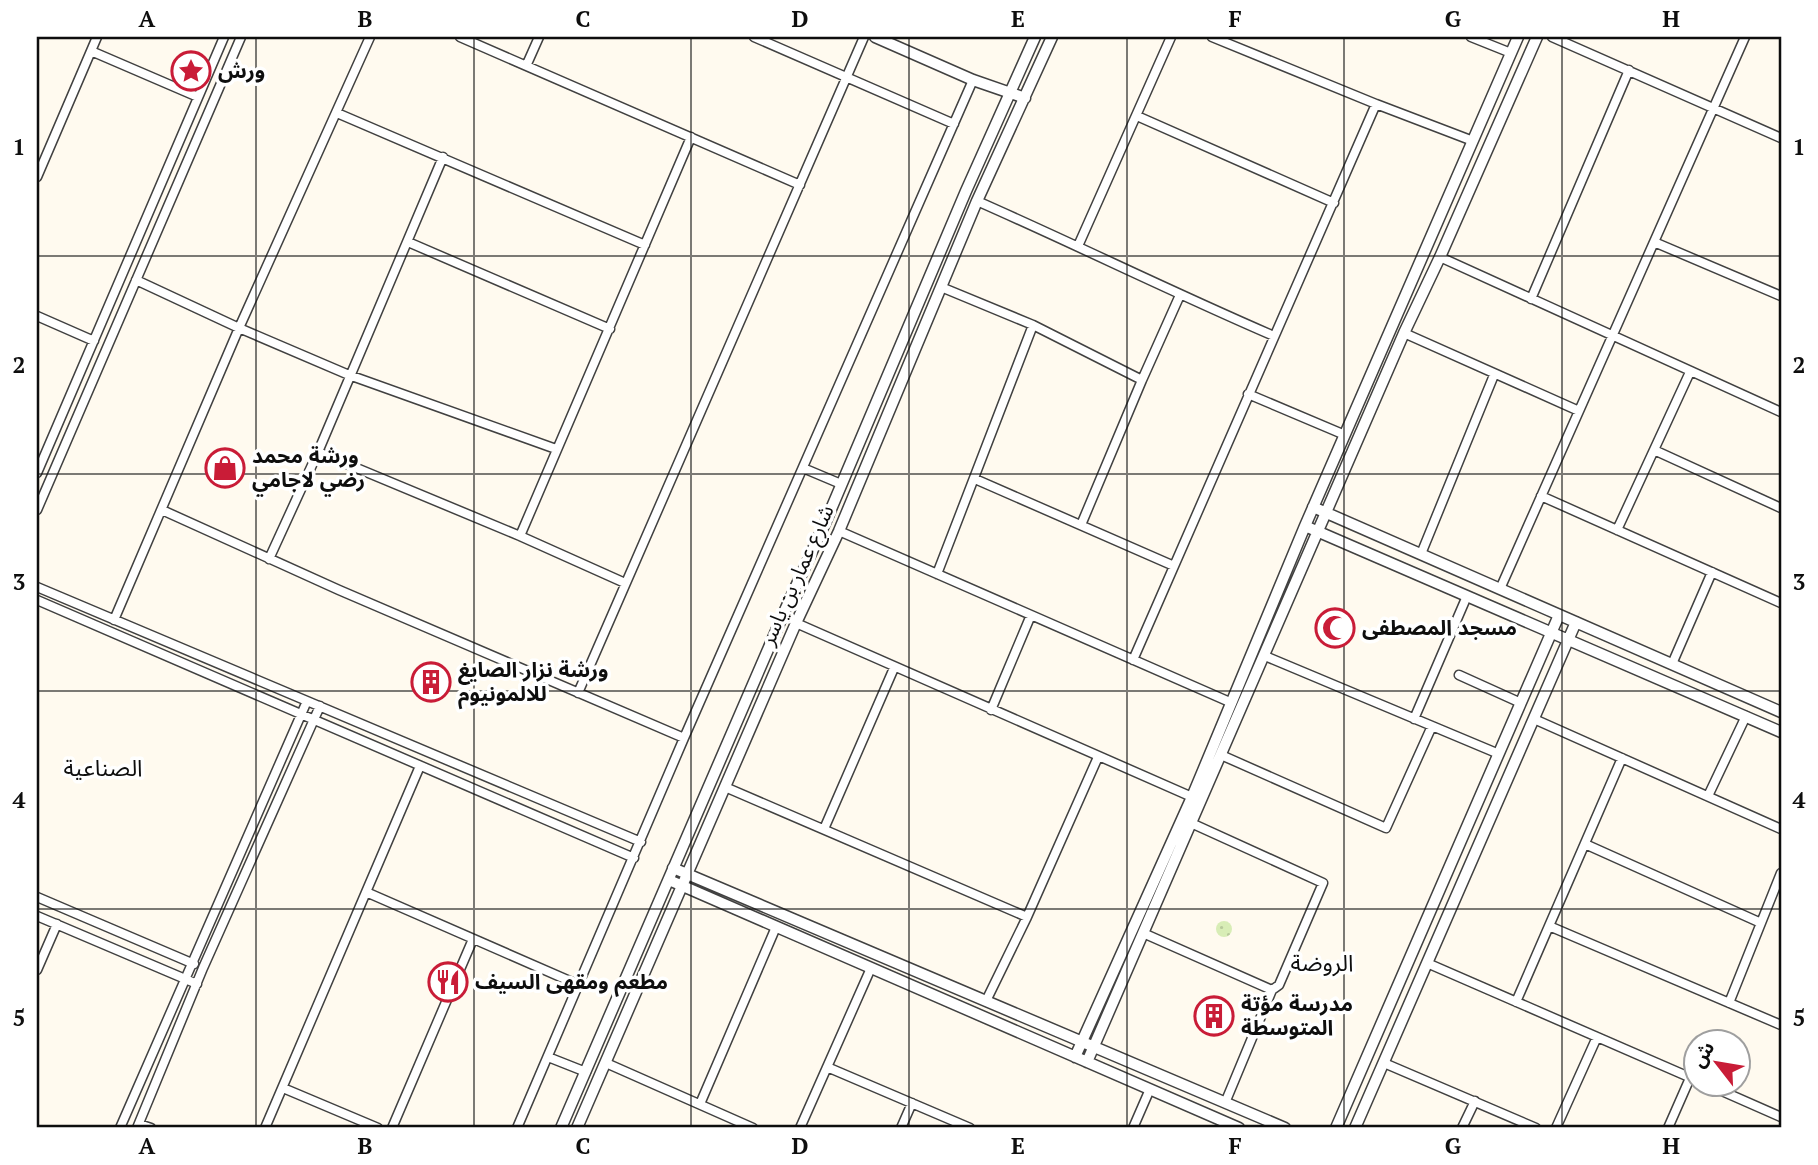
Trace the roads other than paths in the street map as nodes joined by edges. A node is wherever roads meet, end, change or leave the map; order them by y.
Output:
1 (97, 37) edge
2 (224, 37) edge
3 (241, 37) edge
4 (370, 37) edge
5 (460, 37) edge
6 (539, 37) edge
7 (754, 37) edge
8 (864, 37) edge
9 (875, 37) edge
10 (1035, 37) edge
11 (1052, 37) edge
12 (1171, 37) edge
13 (1212, 37) edge
14 (1471, 37) edge
15 (1518, 37) edge
16 (1537, 37) edge
17 (1552, 37) edge
18 (1745, 37) edge
19 (91, 51) junction
20 (1511, 53) junction
21 (527, 64) junction
22 (1629, 71) junction
23 (847, 76) junction
24 (973, 79) junction
25 (1011, 92) junction
26 (198, 97) junction
27 (1026, 98) junction
28 (1376, 104) junction
29 (1714, 107) junction
30 (337, 113) junction
31 (1137, 116) junction
32 (954, 124) junction
33 (691, 137) junction
34 (1781, 138) edge
35 (1473, 141) junction
36 (443, 158) junction
37 (37, 177) edge
38 (800, 185) junction
39 (977, 201) junction
40 (1334, 203) junction
41 (408, 242) junction
42 (1654, 242) junction
43 (645, 245) junction
44 (1078, 246) junction
45 (1440, 257) junction
46 (136, 280) junction
47 (941, 287) junction
48 (1180, 295) junction
49 (1781, 296) edge
50 (1531, 299) junction
51 (37, 316) edge
52 (1032, 325) junction
53 (239, 328) junction
54 (610, 329) junction
55 (1404, 333) junction
56 (1274, 336) junction
57 (1612, 337) junction
58 (94, 341) junction
59 (1690, 372) junction
60 (349, 375) junction
61 (1494, 375) junction
62 (1142, 380) junction
63 (1248, 394) junction
64 (1579, 411) junction
65 (1781, 412) edge
66 (1345, 435) junction
67 (556, 449) junction
68 (1654, 450) junction
69 (318, 452) junction
70 (803, 468) junction
71 (37, 473) edge
72 (975, 479) junction
73 (841, 484) junction
74 (1541, 496) junction
75 (1313, 507) junction
76 (1781, 508) edge
77 (37, 510) edge
78 (162, 510) junction
79 (1327, 513) junction
80 (1081, 525) junction
81 (1305, 526) junction
82 (1617, 530) junction
83 (839, 531) junction
84 (1319, 532) junction
85 (520, 536) junction
86 (1420, 554) junction
87 (269, 559) junction
88 (1174, 566) junction
89 (1712, 572) junction
90 (937, 574) junction
91 (625, 583) junction
92 (37, 587) edge
93 (1500, 589) junction
94 (1467, 596) junction
95 (37, 600) edge
96 (1781, 603) edge
97 (1031, 615) junction
98 (1559, 615) junction
99 (114, 620) junction
100 (1576, 622) junction
101 (796, 623) junction
102 (1551, 632) junction
103 (1568, 639) junction
104 (1265, 656) junction
105 (1133, 660) junction
106 (1672, 664) junction
107 (894, 668) junction
108 (1459, 675) dead end
109 (578, 693) junction
110 (307, 701) junction
111 (1232, 703) junction
112 (1521, 703) junction
113 (320, 706) junction
114 (991, 710) junction
115 (1781, 712) edge
116 (300, 714) junction
117 (1745, 716) junction
118 (1414, 719) junction
119 (1534, 719) junction
120 (314, 720) junction
121 (1432, 726) junction
122 (1781, 732) edge
123 (684, 738) junction
124 (1499, 754) junction
125 (1221, 755) junction
126 (1098, 757) junction
127 (1622, 758) junction
128 (420, 766) junction
129 (725, 787) junction
130 (1708, 796) junction
131 (1192, 797) junction
132 (1191, 823) junction
133 (824, 829) junction
134 (1781, 829) edge
135 (640, 842) junction
136 (1585, 844) junction
137 (634, 858) junction
138 (673, 868) junction
139 (1781, 873) edge
140 (687, 874) junction
141 (669, 880) junction
142 (682, 886) junction
143 (366, 892) junction
144 (37, 897) edge
145 (37, 916) edge
146 (1027, 917) junction
147 (1761, 923) junction
148 (57, 924) junction
149 (1549, 926) junction
150 (776, 927) junction
151 (1143, 933) junction
152 (473, 939) junction
153 (1427, 963) junction
154 (192, 964) junction
155 (204, 968) junction
156 (871, 968) junction
157 (37, 970) edge
158 (186, 979) junction
159 (197, 984) junction
160 (579, 985) junction
161 (1272, 990) junction
162 (986, 1001) junction
163 (1516, 1002) junction
164 (1729, 1003) junction
165 (1781, 1025) edge
166 (1597, 1037) junction
167 (1081, 1041) junction
168 (1093, 1047) junction
169 (548, 1056) junction
170 (1075, 1056) junction
171 (1087, 1062) junction
172 (606, 1063) junction
173 (1384, 1063) junction
174 (827, 1067) junction
175 (586, 1072) junction
176 (1682, 1074) edge
177 (282, 1088) junction
178 (1150, 1089) junction
179 (1683, 1098) edge
180 (1738, 1098) edge
181 (1475, 1101) junction
182 (912, 1103) junction
183 (1225, 1103) junction
184 (700, 1104) junction
185 (1781, 1117) edge
186 (138, 1126) edge
187 (1234, 1127) edge
188 (120, 1128) edge
189 (150, 1128) edge
190 (265, 1128) edge
191 (378, 1128) edge
192 (391, 1128) edge
193 (517, 1128) edge
194 (561, 1128) edge
195 (577, 1128) edge
196 (753, 1128) edge
197 (800, 1128) edge
198 (901, 1128) edge
199 (970, 1128) edge
200 (1133, 1128) edge
201 (1285, 1128) edge
202 (1336, 1128) edge
203 (1355, 1128) edge
204 (1462, 1128) edge
205 (1536, 1128) edge
206 (1556, 1128) edge
207 (1668, 1128) edge

1 - 19 street
2 - 26 street
3 - 46 street
4 - 30 street
5 - 21 street
6 - 21 street
7 - 23 street
8 - 23 street
9 - 24 street
10 - 25 street, شارع عمار بن ياسر
11 - 27 street, شارع عمار بن ياسر
12 - 31 street
13 - 28 street
14 - 20 street
15 - 20 street
16 - 45 street
17 - 22 street
18 - 29 street
19 - 26 street
19 - 37 street
20 - 35 street
21 - 33 street
22 - 29 street
22 - 50 street
23 - 32 street
23 - 38 street
24 - 25 street
24 - 32 street
25 - 27 street
25 - 73 street, شارع عمار بن ياسر
26 - 58 street
27 - 39 street, شارع عمار بن ياسر
28 - 35 street
28 - 40 street
29 - 34 street
29 - 42 street
30 - 36 street
30 - 53 street
31 - 40 street
31 - 44 street
32 - 70 street
33 - 38 street
33 - 43 street
35 - 66 street
36 - 41 street
36 - 43 street
38 - 91 street
39 - 44 street
39 - 47 street, شارع عمار بن ياسر
40 - 56 street
41 - 54 street
41 - 60 street
42 - 49 street
42 - 57 street
43 - 54 street
44 - 48 street
45 - 50 street
45 - 55 street
46 - 53 street
46 - 77 street
47 - 52 street
47 - 83 street, شارع عمار بن ياسر
48 - 56 street
48 - 62 street
50 - 57 street
51 - 58 street
52 - 62 street
52 - 72 street
53 - 60 street
53 - 78 street
54 - 67 street
55 - 61 street
55 - 79 street
56 - 63 street
57 - 59 street
57 - 64 street
58 - 71 street
59 - 65 street
59 - 68 street
60 - 67 street
60 - 69 street
61 - 64 street
61 - 86 street
62 - 80 street
63 - 66 street
63 - 88 street
64 - 74 street
66 - 75 street
67 - 85 street
68 - 76 street
68 - 82 street
69 - 85 street
69 - 87 street
70 - 73 street
70 - 123 street
72 - 80 street
72 - 90 street
73 - 138 street, شارع عمار بن ياسر
74 - 82 street
74 - 93 street
75 - 79 street
75 - 81 street
78 - 87 street
78 - 99 street
79 - 84 street
79 - 86 street
80 - 88 street
81 - 84 street
81 - 111 street
82 - 89 street
83 - 90 street
83 - 101 street, شارع عمار بن ياسر
84 - 94 street
84 - 104 street
85 - 91 street
86 - 93 street
87 - 109 street
88 - 105 street
89 - 96 street
89 - 106 street
90 - 97 street
91 - 109 street
92 - 99 street
93 - 98 street
94 - 102 street
94 - 118 street
95 - 116 street
97 - 105 street
97 - 114 street
98 - 100 street
98 - 102 street
99 - 110 street
100 - 103 street
100 - 106 street
101 - 107 street
101 - 129 street, شارع عمار بن ياسر
102 - 103 street
102 - 112 street
103 - 117 street
103 - 119 street
104 - 118 street
104 - 125 street
105 - 111 street
106 - 115 street
107 - 114 street
107 - 133 street
108 - 112 street
109 - 123 street
110 - 113 street
110 - 116 street
111 - 131 street
112 - 124 street
113 - 120 street
113 - 135 street
114 - 126 street
116 - 120 street
116 - 154 street
117 - 122 street
117 - 130 street
118 - 121 street
119 - 127 street
119 - 153 street
120 - 128 street
120 - 155 street
121 - 124 street
121 - 125 street
123 - 135 street
124 - 202 street
125 - 132 street
126 - 131 street
126 - 146 street
127 - 130 street
127 - 136 street
128 - 137 street
128 - 143 street
129 - 133 street
129 - 140 street, شارع عمار بن ياسر
130 - 134 street
131 - 167 street
132 - 151 street
132 - 161 street
133 - 146 street
135 - 137 street
136 - 147 street
136 - 149 street
137 - 160 street
138 - 140 street
138 - 141 street, شارع عمار بن ياسر
139 - 147 street
140 - 142 street, شارع عمار بن ياسر
140 - 162 street
141 - 142 street
141 - 175 street, شارع عمار بن ياسر
142 - 150 street
142 - 172 street, شارع عمار بن ياسر
143 - 152 street
143 - 177 street
144 - 154 street
145 - 148 street
146 - 162 street
147 - 164 street
148 - 157 street
148 - 158 street
149 - 163 street
149 - 164 street
150 - 156 street
150 - 184 street
151 - 161 street
151 - 168 street
152 - 160 street
152 - 192 street
153 - 163 street
153 - 173 street
154 - 155 street
154 - 158 street
155 - 159 street
156 - 170 street
156 - 174 street
158 - 159 street
158 - 188 street
159 - 186 street
160 - 169 street
161 - 183 street
162 - 167 street
163 - 166 street
164 - 165 street
166 - 176 street
166 - 206 street
167 - 168 street
167 - 170 street
168 - 171 street
168 - 183 street
169 - 175 street
169 - 193 street
170 - 171 street
171 - 178 street
172 - 184 street
172 - 195 street, شارع عمار بن ياسر
173 - 181 street
173 - 203 street
174 - 182 street
174 - 197 street
175 - 194 street, شارع عمار بن ياسر
177 - 190 street
177 - 191 street
178 - 187 street
178 - 200 street
179 - 207 street
180 - 185 street
181 - 204 street
181 - 205 street
182 - 198 street
182 - 199 street
183 - 201 street
184 - 196 street
186 - 189 street

